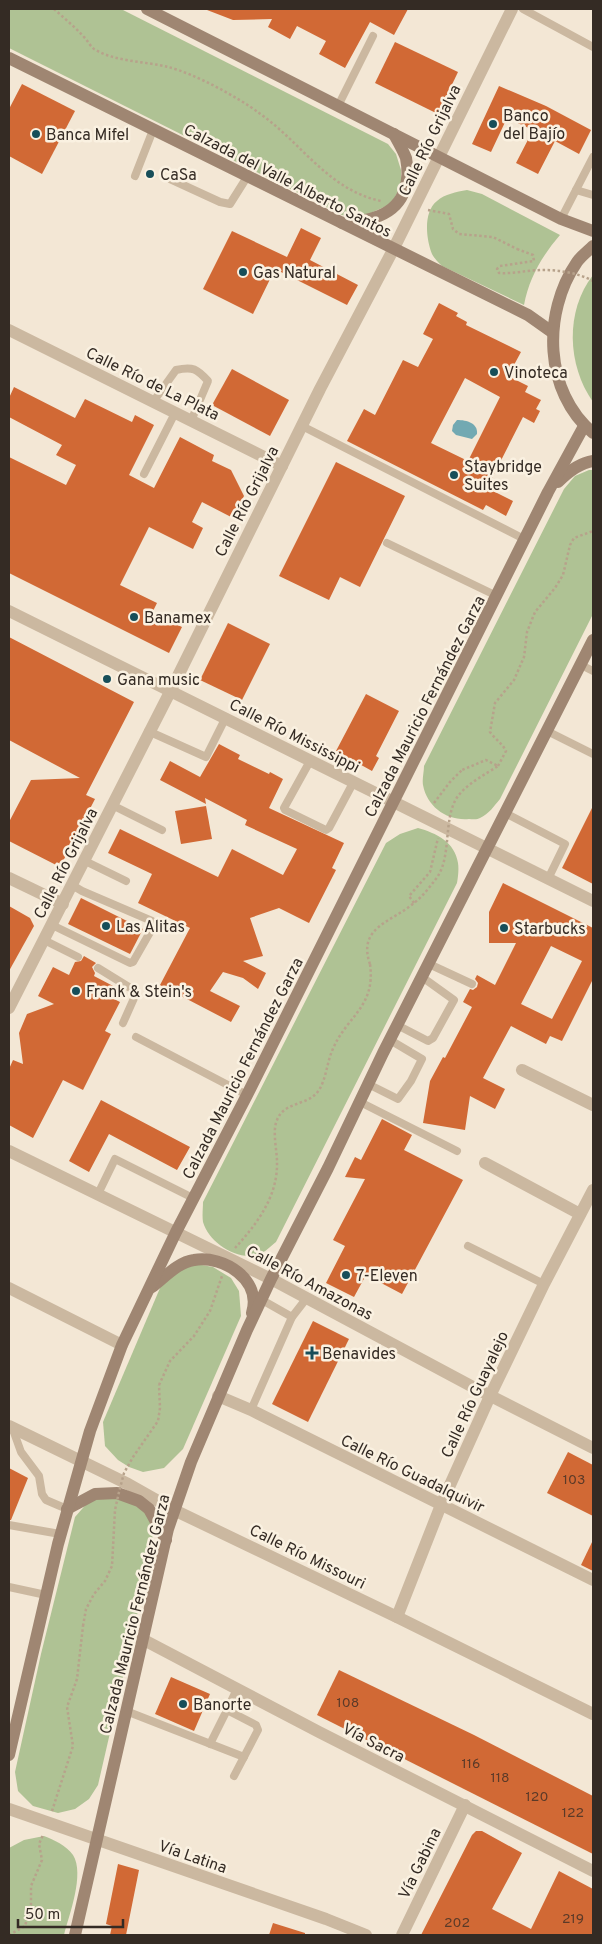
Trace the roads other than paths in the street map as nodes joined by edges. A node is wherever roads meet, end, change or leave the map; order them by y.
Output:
1 (147, 9) edge
2 (512, 9) edge
3 (523, 9) edge
4 (373, 36) dead end
5 (593, 47) edge
6 (9, 58) edge
7 (338, 106) junction
8 (153, 130) junction
9 (394, 134) junction
10 (439, 156) junction
11 (593, 157) edge
12 (135, 176) dead end
13 (247, 177) junction
14 (170, 179) dead end
15 (576, 190) junction
16 (593, 195) edge
17 (561, 219) junction
18 (339, 223) junction
19 (593, 231) edge
20 (593, 246) edge
21 (393, 250) junction
22 (9, 330) edge
23 (552, 332) junction
24 (153, 402) junction
25 (175, 413) junction
26 (191, 421) junction
27 (302, 426) junction
28 (589, 430) edge
29 (593, 461) edge
30 (282, 466) junction
31 (144, 474) dead end
32 (548, 492) junction
33 (526, 540) junction
34 (388, 543) dead end
35 (497, 596) junction
36 (9, 611) edge
37 (593, 640) edge
38 (581, 664) junction
39 (593, 671) edge
40 (170, 692) junction
41 (226, 718) junction
42 (148, 731) junction
43 (547, 731) junction
44 (593, 754) edge
45 (310, 761) junction
46 (353, 783) junction
47 (394, 802) junction
48 (112, 805) junction
49 (505, 813) junction
50 (162, 830) dead end
51 (487, 848) junction
52 (84, 861) junction
53 (9, 878) edge
54 (548, 878) junction
55 (126, 881) dead end
56 (72, 884) junction
57 (593, 901) edge
58 (62, 904) junction
59 (52, 925) junction
60 (44, 940) junction
61 (78, 958) dead end
62 (429, 964) junction
63 (98, 968) dead end
64 (422, 977) junction
65 (472, 984) dead end
66 (9, 1008) edge
67 (123, 1023) dead end
68 (397, 1025) junction
69 (136, 1037) dead end
70 (390, 1040) junction
71 (522, 1070) dead end
72 (368, 1084) junction
73 (247, 1095) junction
74 (360, 1102) junction
75 (593, 1104) edge
76 (9, 1151) edge
77 (457, 1151) dead end
78 (485, 1162) dead end
79 (593, 1190) edge
80 (98, 1194) junction
81 (193, 1198) junction
82 (580, 1214) junction
83 (176, 1232) junction
84 (468, 1246) dead end
85 (229, 1262) junction
86 (271, 1279) junction
87 (544, 1284) junction
88 (9, 1288) edge
89 (149, 1289) junction
90 (306, 1299) junction
91 (262, 1300) junction
92 (292, 1317) junction
93 (247, 1330) junction
94 (122, 1345) junction
95 (218, 1396) junction
96 (490, 1396) junction
97 (251, 1410) junction
98 (10, 1426) edge
99 (593, 1448) edge
100 (81, 1461) junction
101 (441, 1505) junction
102 (67, 1509) junction
103 (174, 1510) junction
104 (9, 1525) edge
105 (60, 1534) junction
106 (166, 1540) junction
107 (593, 1580) edge
108 (9, 1587) edge
109 (46, 1595) junction
110 (397, 1617) junction
111 (142, 1639) junction
112 (237, 1689) junction
113 (227, 1710) junction
114 (126, 1711) junction
115 (593, 1714) edge
116 (210, 1744) junction
117 (9, 1755) edge
118 (244, 1757) junction
119 (234, 1776) dead end
120 (465, 1805) junction
121 (9, 1809) edge
122 (96, 1840) junction
123 (593, 1871) edge
124 (75, 1935) edge
125 (366, 1935) edge
126 (402, 1935) edge

1 - 7 main road
2 - 10 street, Calle Río Grijalva
3 - 5 lane
4 - 7 lane
6 - 8 main road, Calzada del Valle Alberto Santos
7 - 9 main road
8 - 12 lane
8 - 13 main road, Calzada del Valle Alberto Santos
9 - 10 main road
9 - 18 main road
10 - 17 main road
10 - 21 street, Calle Río Grijalva
11 - 15 lane
13 - 14 lane
13 - 18 main road, Calzada del Valle Alberto Santos
15 - 16 lane
15 - 17 lane
17 - 19 main road
18 - 21 main road, Calzada del Valle Alberto Santos
20 - 23 main road
21 - 23 main road, Calzada del Valle Alberto Santos
21 - 27 street, Calle Río Grijalva
22 - 24 street, Calle Río de La Plata
23 - 28 main road
24 - 25 street, Calle Río de La Plata
24 - 26 lane
25 - 26 street, Calle Río de La Plata
25 - 31 lane
26 - 30 street, Calle Río de La Plata
27 - 30 street, Calle Río Grijalva
27 - 33 lane
28 - 32 main road, Calzada Mauricio Fernández Garza
29 - 32 main road
30 - 40 street, Calle Río Grijalva
32 - 33 main road, Calzada Mauricio Fernández Garza
33 - 35 main road, Calzada Mauricio Fernández Garza
34 - 35 lane
35 - 47 main road, Calzada Mauricio Fernández Garza
36 - 40 street, Calle Río Mississippi
37 - 38 main road, Calzada Mauricio Fernández Garza
38 - 39 lane
38 - 43 main road, Calzada Mauricio Fernández Garza
40 - 41 street, Calle Río Mississippi
40 - 42 street, Calle Río Grijalva
41 - 42 lane
41 - 45 street, Calle Río Mississippi
42 - 48 street, Calle Río Grijalva
43 - 44 lane
43 - 49 main road, Calzada Mauricio Fernández Garza
45 - 46 street, Calle Río Mississippi
45 - 46 lane
46 - 47 street, Calle Río Mississippi
47 - 51 street, Calle Río Mississippi
47 - 73 main road, Calzada Mauricio Fernández Garza
48 - 50 lane
48 - 52 street, Calle Río Grijalva
49 - 51 main road, Calzada Mauricio Fernández Garza
49 - 54 lane
51 - 54 street, Calle Río Mississippi
51 - 62 main road, Calzada Mauricio Fernández Garza
52 - 55 lane
52 - 56 street, Calle Río Grijalva
53 - 58 street
54 - 57 street, Calle Río Mississippi
56 - 58 street, Calle Río Grijalva
56 - 59 lane
58 - 59 street, Calle Río Grijalva
59 - 60 street, Calle Río Grijalva
60 - 61 lane
60 - 66 street, Calle Río Grijalva
62 - 64 main road, Calzada Mauricio Fernández Garza
62 - 65 lane
63 - 67 lane
64 - 68 main road, Calzada Mauricio Fernández Garza
64 - 68 lane
68 - 70 main road, Calzada Mauricio Fernández Garza
69 - 73 lane
70 - 72 main road, Calzada Mauricio Fernández Garza
70 - 72 lane
71 - 75 street
72 - 74 main road, Calzada Mauricio Fernández Garza
73 - 81 main road, Calzada Mauricio Fernández Garza
74 - 77 lane
74 - 86 main road, Calzada Mauricio Fernández Garza
76 - 80 street, Calle Río Amazonas
78 - 82 street
79 - 82 street, Calle Río Guayalejo
80 - 81 lane
80 - 83 street, Calle Río Amazonas
81 - 83 main road, Calzada Mauricio Fernández Garza
82 - 87 street, Calle Río Guayalejo
83 - 85 street, Calle Río Amazonas
83 - 89 main road, Calzada Mauricio Fernández Garza
84 - 87 lane
85 - 86 street, Calle Río Amazonas
85 - 89 main road
85 - 93 main road
86 - 90 street, Calle Río Amazonas
86 - 91 main road, Calzada Mauricio Fernández Garza
87 - 96 street, Calle Río Guayalejo
88 - 94 street
89 - 94 main road, Calzada Mauricio Fernández Garza
90 - 92 lane
90 - 96 street, Calle Río Amazonas
91 - 92 lane
91 - 93 main road, Calzada Mauricio Fernández Garza
92 - 97 lane
93 - 95 main road, Calzada Mauricio Fernández Garza
94 - 100 main road, Calzada Mauricio Fernández Garza
95 - 97 street, Calle Río Guadalquivir
95 - 103 main road, Calzada Mauricio Fernández Garza
96 - 99 street, Calle Río Amazonas
96 - 101 street, Calle Río Guayalejo
97 - 101 street, Calle Río Guadalquivir
98 - 100 street, Calle Río Missouri
98 - 102 lane
100 - 102 main road, Calzada Mauricio Fernández Garza
100 - 103 street, Calle Río Missouri
101 - 107 street, Calle Río Guadalquivir
101 - 110 street, Calle Río Guayalejo
102 - 105 main road, Calzada Mauricio Fernández Garza
102 - 106 main road
103 - 106 main road, Calzada Mauricio Fernández Garza
103 - 110 street, Calle Río Missouri
104 - 105 lane
105 - 109 main road, Calzada Mauricio Fernández Garza
106 - 111 main road, Calzada Mauricio Fernández Garza
108 - 109 lane
109 - 117 main road, Calzada Mauricio Fernández Garza
110 - 115 street, Calle Río Missouri
111 - 112 street, Vía Sacra
111 - 114 main road, Calzada Mauricio Fernández Garza
112 - 113 lane
112 - 120 street, Vía Sacra
113 - 116 lane
113 - 118 lane
114 - 116 lane
114 - 122 main road, Calzada Mauricio Fernández Garza
116 - 118 lane
118 - 119 lane
120 - 123 street, Vía Sacra
120 - 126 street, Vía Gabina
121 - 122 street, Vía Latina
122 - 124 main road, Calzada Mauricio Fernández Garza
122 - 125 street, Vía Latina

